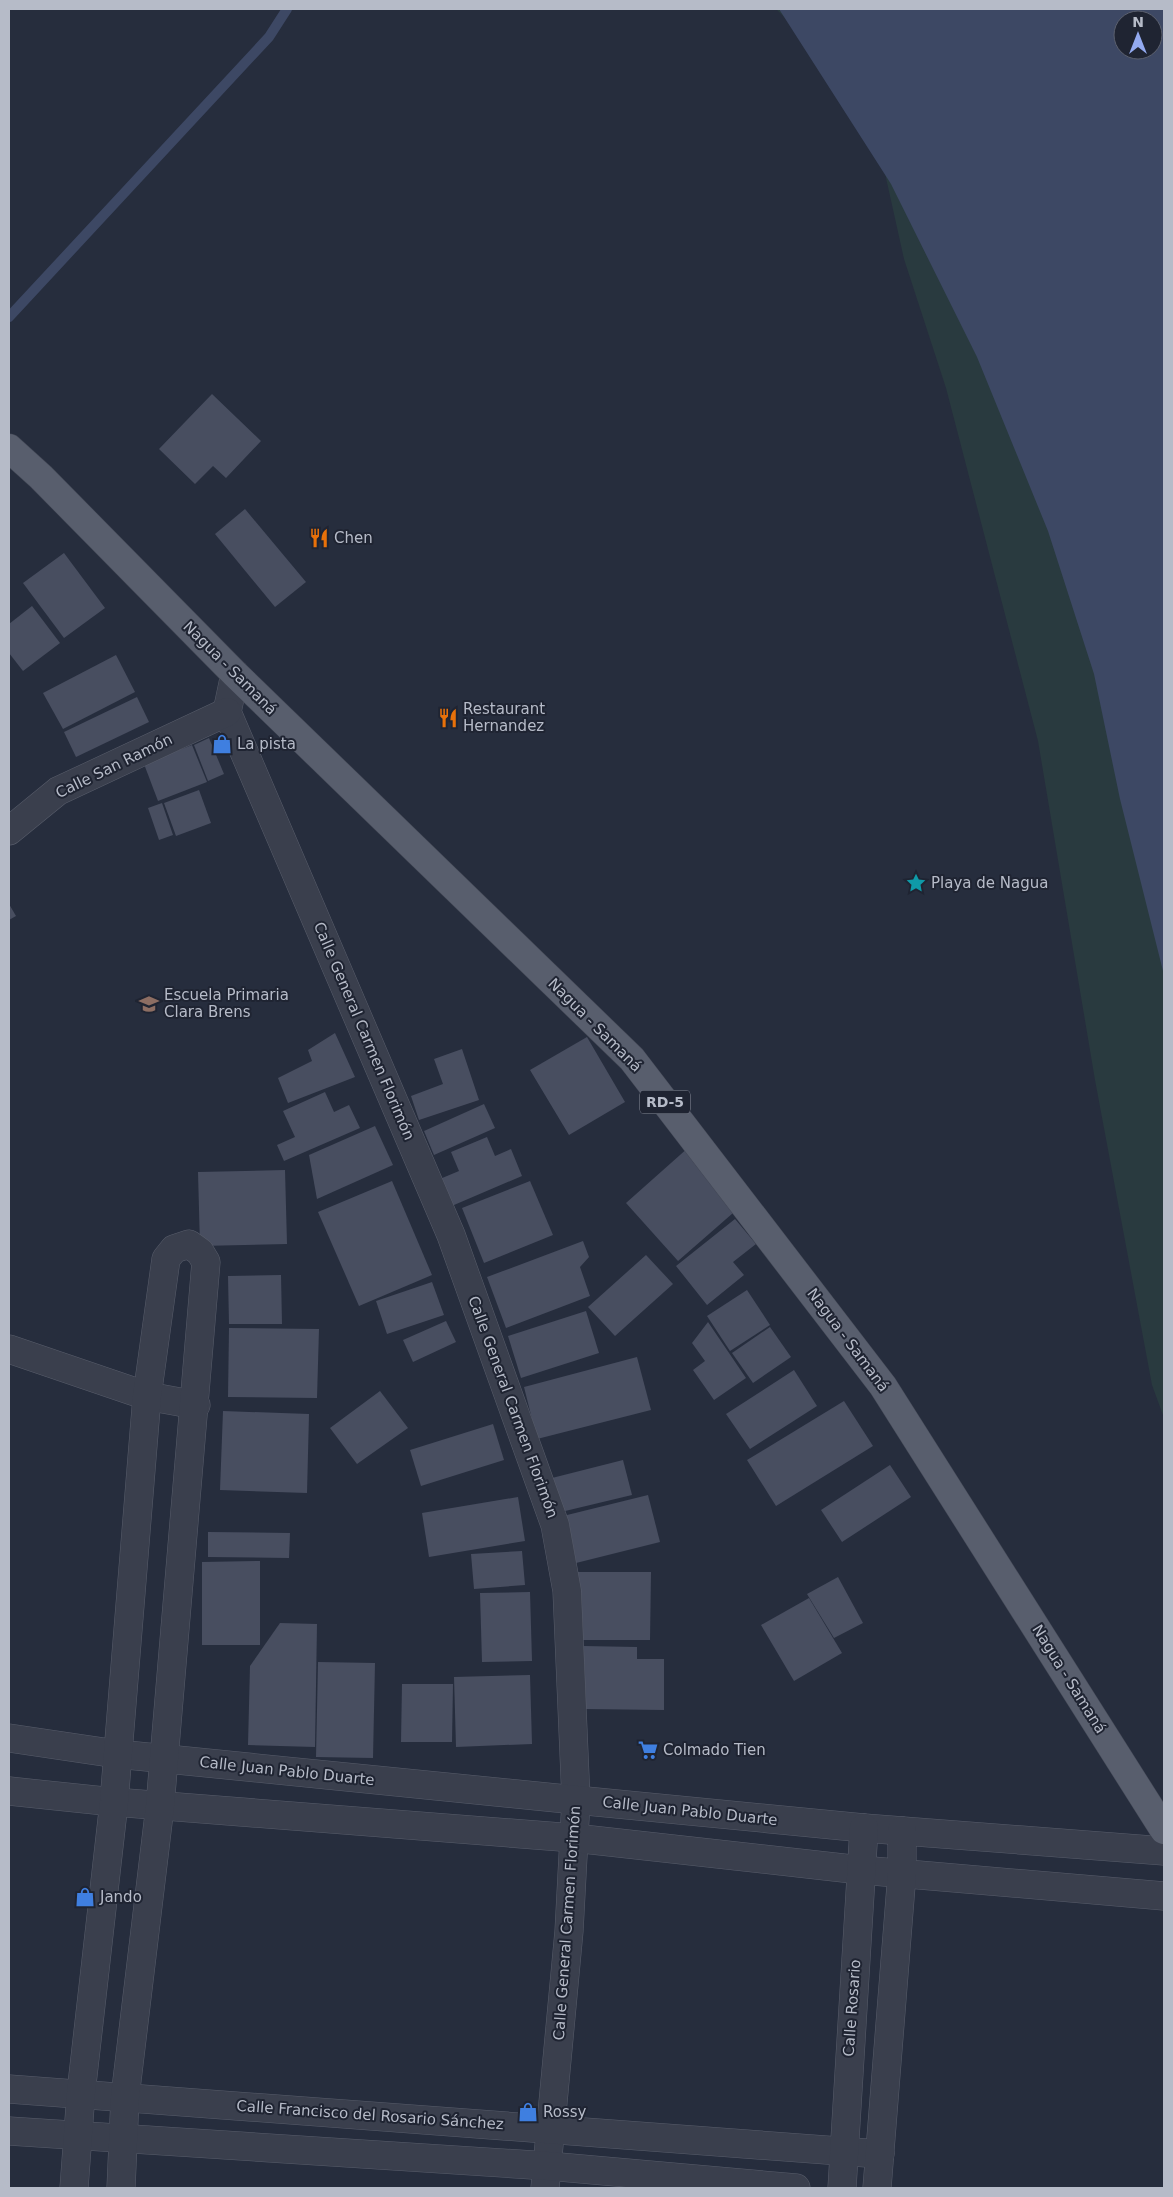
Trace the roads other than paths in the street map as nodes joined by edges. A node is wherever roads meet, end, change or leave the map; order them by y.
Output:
1 (9, 448) edge
2 (235, 674) junction
3 (227, 712) junction
4 (9, 831) edge
5 (9, 1349) edge
6 (147, 1396) junction
7 (196, 1405) junction
8 (9, 1738) edge
9 (117, 1754) junction
10 (164, 1758) junction
11 (9, 1791) edge
12 (576, 1800) junction
13 (114, 1802) junction
14 (160, 1806) junction
15 (864, 1828) junction
16 (902, 1830) junction
17 (1164, 1830) edge
18 (574, 1838) junction
19 (1164, 1851) edge
20 (860, 1870) junction
21 (902, 1873) junction
22 (1164, 1896) edge
23 (9, 2089) edge
24 (81, 2093) junction
25 (125, 2097) junction
26 (551, 2129) junction
27 (9, 2131) edge
28 (77, 2137) junction
29 (123, 2140) junction
30 (843, 2152) junction
31 (880, 2154) junction
32 (546, 2177) edge
33 (74, 2188) edge
34 (120, 2188) edge
35 (796, 2188) edge
36 (842, 2188) edge
37 (877, 2188) edge

1 - 2 main road, Nagua - Samaná / RD-5
2 - 3 street
2 - 17 main road, Nagua - Samaná / RD-5
3 - 4 street, Calle San Ramón
3 - 12 street, Calle General Carmen Florimón
5 - 6 street
6 - 7 street
6 - 7 street
6 - 9 street
7 - 10 street
8 - 9 street, Calle Juan Pablo Duarte
9 - 10 street, Calle Juan Pablo Duarte
9 - 13 street
10 - 12 street, Calle Juan Pablo Duarte
10 - 14 street
11 - 13 street
12 - 15 street, Calle Juan Pablo Duarte
12 - 18 street, Calle General Carmen Florimón
13 - 14 street
13 - 24 street
14 - 18 street
14 - 25 street
15 - 16 street, Calle Juan Pablo Duarte
15 - 20 street, Calle Rosario
16 - 19 street, Calle Juan Pablo Duarte
16 - 21 street
18 - 20 street
18 - 26 street, Calle General Carmen Florimón
20 - 21 street
20 - 30 street, Calle Rosario
21 - 22 street
21 - 31 street
23 - 24 street, Calle Francisco del Rosario Sánchez
24 - 25 street, Calle Francisco del Rosario Sánchez
24 - 28 street
25 - 26 street, Calle Francisco del Rosario Sánchez
25 - 29 street
26 - 30 street, Calle Francisco del Rosario Sánchez
26 - 32 street, Calle General Carmen Florimón
27 - 28 street
28 - 29 street
28 - 33 street
29 - 32 street
29 - 34 street
30 - 31 street, Calle Francisco del Rosario Sánchez
30 - 36 street, Calle Rosario
31 - 37 street
32 - 35 street

